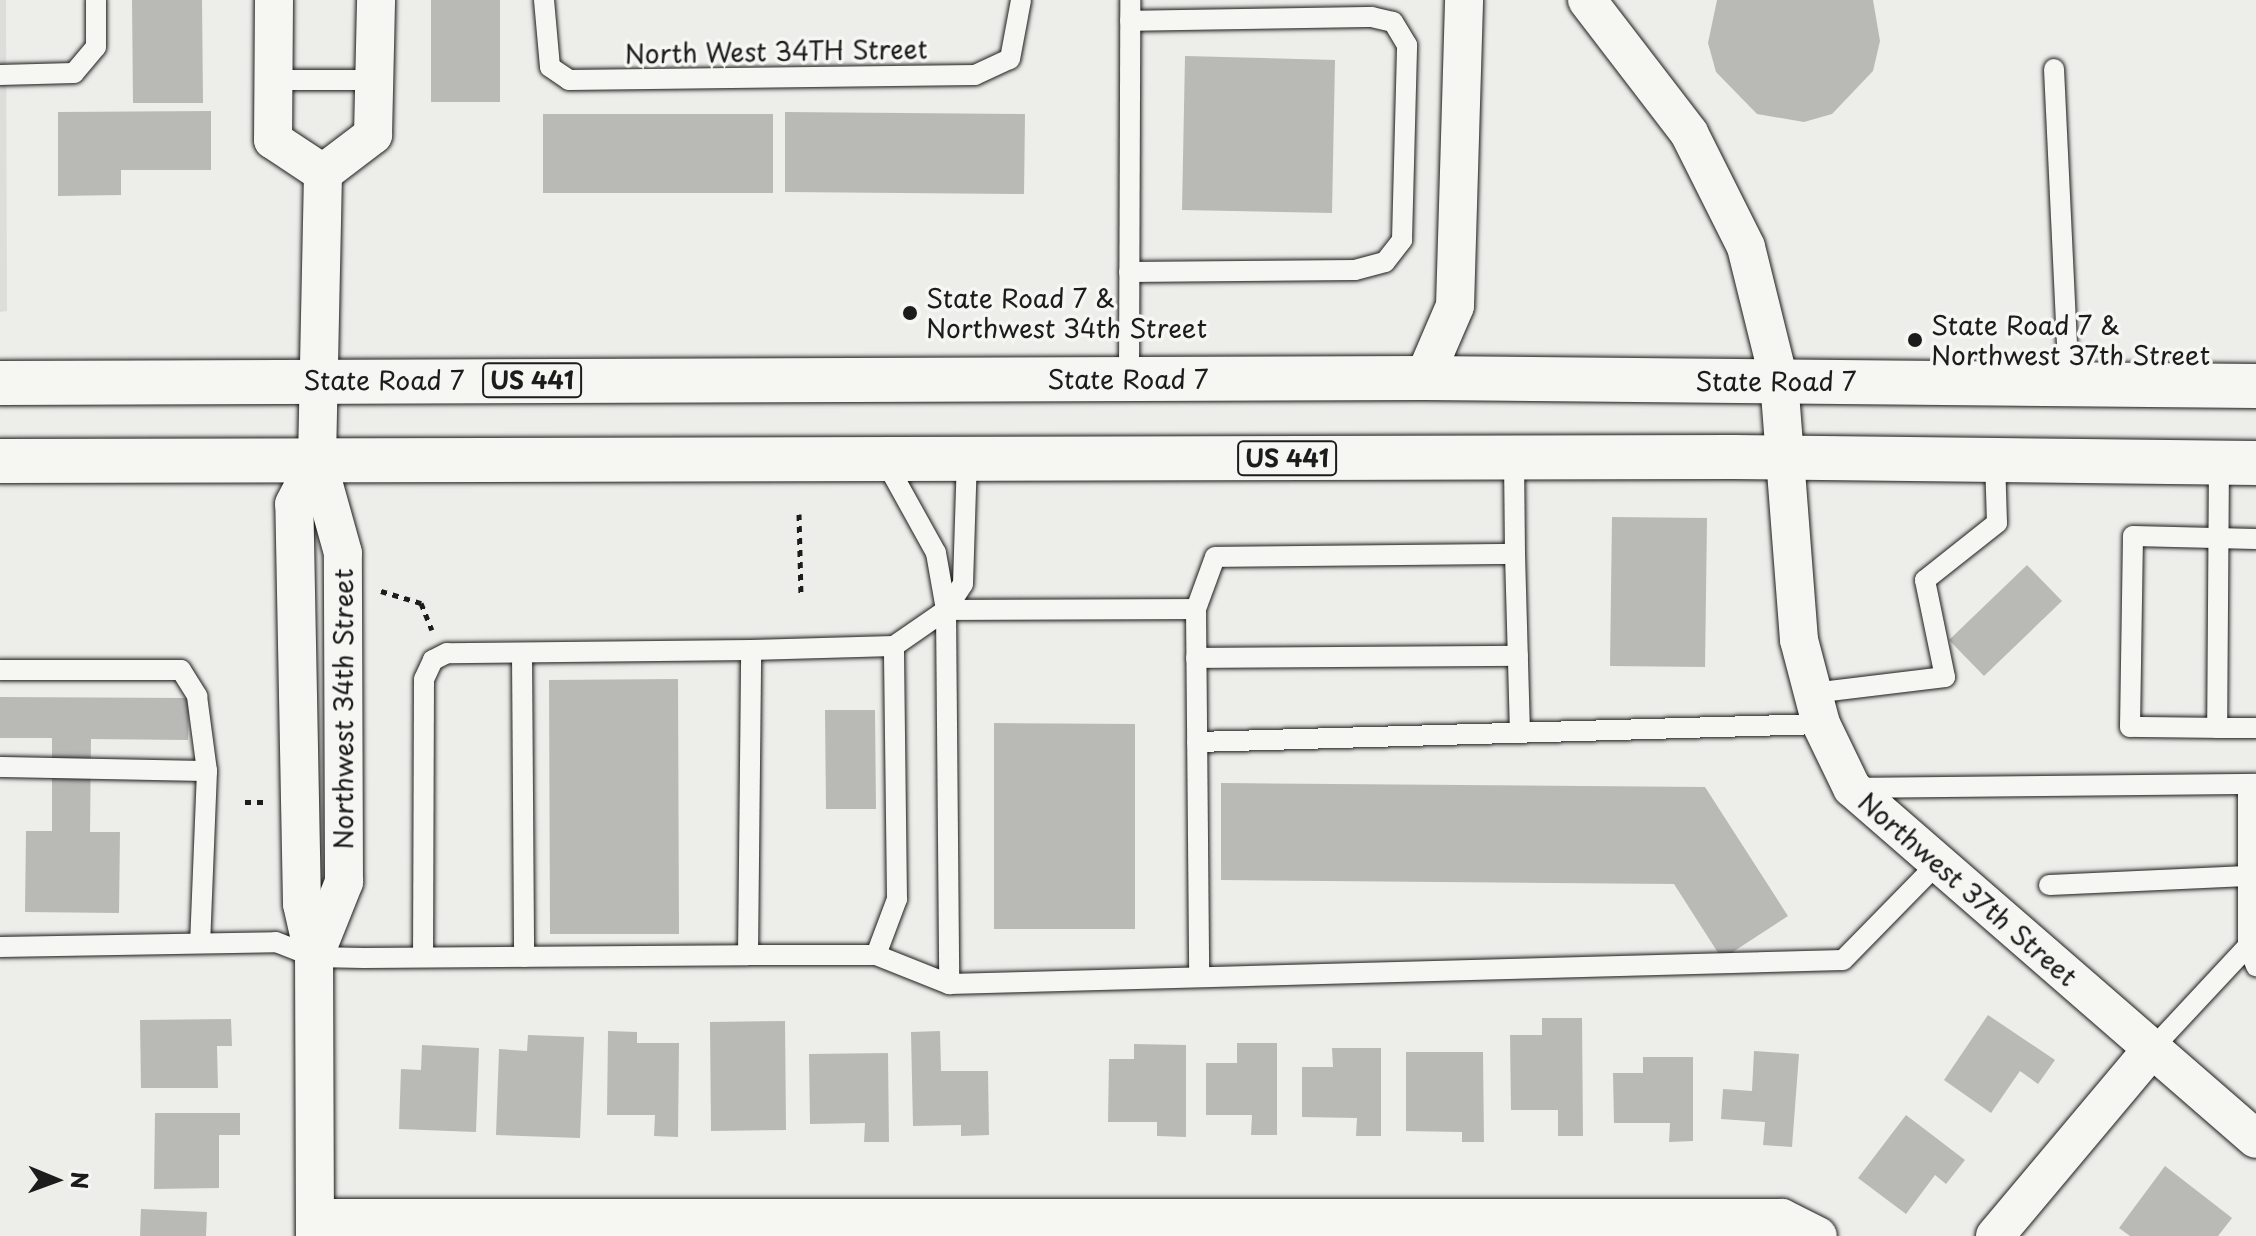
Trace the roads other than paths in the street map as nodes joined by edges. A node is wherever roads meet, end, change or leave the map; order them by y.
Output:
1 (96, 0) edge
2 (274, 0) edge
3 (376, 0) edge
4 (544, 0) edge
5 (1021, 0) edge
6 (1464, 0) edge
7 (1587, 0) edge
8 (1130, 10) edge
9 (2054, 69) dead end
10 (0, 75) edge
11 (273, 80) junction
12 (375, 80) junction
13 (323, 173) junction
14 (1129, 272) junction
15 (1424, 378) junction
16 (1129, 379) junction
17 (318, 380) junction
18 (1779, 380) junction
19 (0, 383) edge
20 (2069, 383) junction
21 (2256, 386) edge
22 (1514, 457) junction
23 (1784, 457) junction
24 (884, 459) junction
25 (967, 459) junction
26 (317, 460) junction
27 (1995, 460) junction
28 (0, 461) edge
29 (2237, 463) edge
30 (2218, 539) junction
31 (2256, 539) edge
32 (1515, 554) junction
33 (1196, 609) junction
34 (946, 610) junction
35 (894, 646) junction
36 (751, 650) junction
37 (522, 653) junction
38 (1518, 656) junction
39 (1196, 658) junction
40 (0, 670) edge
41 (1817, 709) junction
42 (2217, 728) junction
43 (2256, 728) edge
44 (1520, 733) junction
45 (1197, 742) junction
46 (0, 767) edge
47 (207, 771) junction
48 (2252, 784) edge
49 (1852, 788) junction
50 (1938, 863) junction
51 (2248, 876) junction
52 (2049, 885) dead end
53 (200, 943) junction
54 (2248, 946) junction
55 (0, 947) edge
56 (748, 955) junction
57 (876, 955) junction
58 (314, 957) junction
59 (423, 957) junction
60 (524, 957) junction
61 (2256, 966) edge
62 (1199, 977) junction
63 (949, 984) junction
64 (2151, 1050) junction
65 (2256, 1139) edge
66 (315, 1227) edge
67 (1818, 1236) edge
68 (1995, 1236) edge

1 - 10 lane
2 - 11 street
3 - 12 street
4 - 5 lane, North West 34TH Street
6 - 15 street
7 - 18 street, Northwest 37th Street
8 - 14 lane
8 - 14 lane
9 - 20 lane
11 - 12 lane
11 - 13 street
12 - 13 street
13 - 17 street, Northwest 34th Street
14 - 16 lane
15 - 16 main road, State Road 7 / US 441
15 - 18 main road, State Road 7 / US 441
16 - 17 main road, State Road 7 / US 441
17 - 19 main road, State Road 7 / US 441
17 - 26 street, Northwest 34th Street
18 - 20 main road, State Road 7 / US 441
18 - 23 street, Northwest 37th Street
20 - 21 main road, State Road 7 / US 441
22 - 23 main road, US 441
22 - 25 main road, US 441
22 - 32 lane
23 - 27 main road, US 441
23 - 41 street, Northwest 37th Street
24 - 25 main road, US 441
24 - 26 main road, US 441
24 - 34 lane
25 - 34 lane
26 - 28 main road, US 441
26 - 58 street, Northwest 34th Street
27 - 29 main road, US 441
27 - 41 lane
29 - 30 lane
30 - 31 lane
30 - 42 lane
30 - 42 lane
32 - 33 lane
32 - 38 lane
33 - 34 lane
33 - 39 lane
34 - 35 lane
34 - 63 lane
35 - 36 lane
35 - 57 lane
36 - 37 lane
36 - 56 lane
37 - 59 lane
37 - 60 lane
38 - 39 lane
38 - 44 lane
39 - 45 lane
40 - 47 lane
41 - 44 lane
41 - 49 street, Northwest 37th Street
42 - 43 lane
44 - 45 lane
45 - 62 lane
46 - 47 lane
47 - 53 lane
48 - 49 lane
48 - 51 lane
49 - 50 street, Northwest 37th Street
50 - 62 lane
50 - 64 street, Northwest 37th Street
51 - 52 lane
51 - 54 lane
53 - 55 lane
53 - 58 lane
54 - 61 lane
54 - 64 lane
56 - 57 lane
56 - 60 lane
57 - 63 lane
58 - 59 lane
58 - 66 street, Northwest 34th Street
59 - 60 lane
62 - 63 lane
64 - 65 street, Northwest 37th Street
64 - 68 street
66 - 67 street

